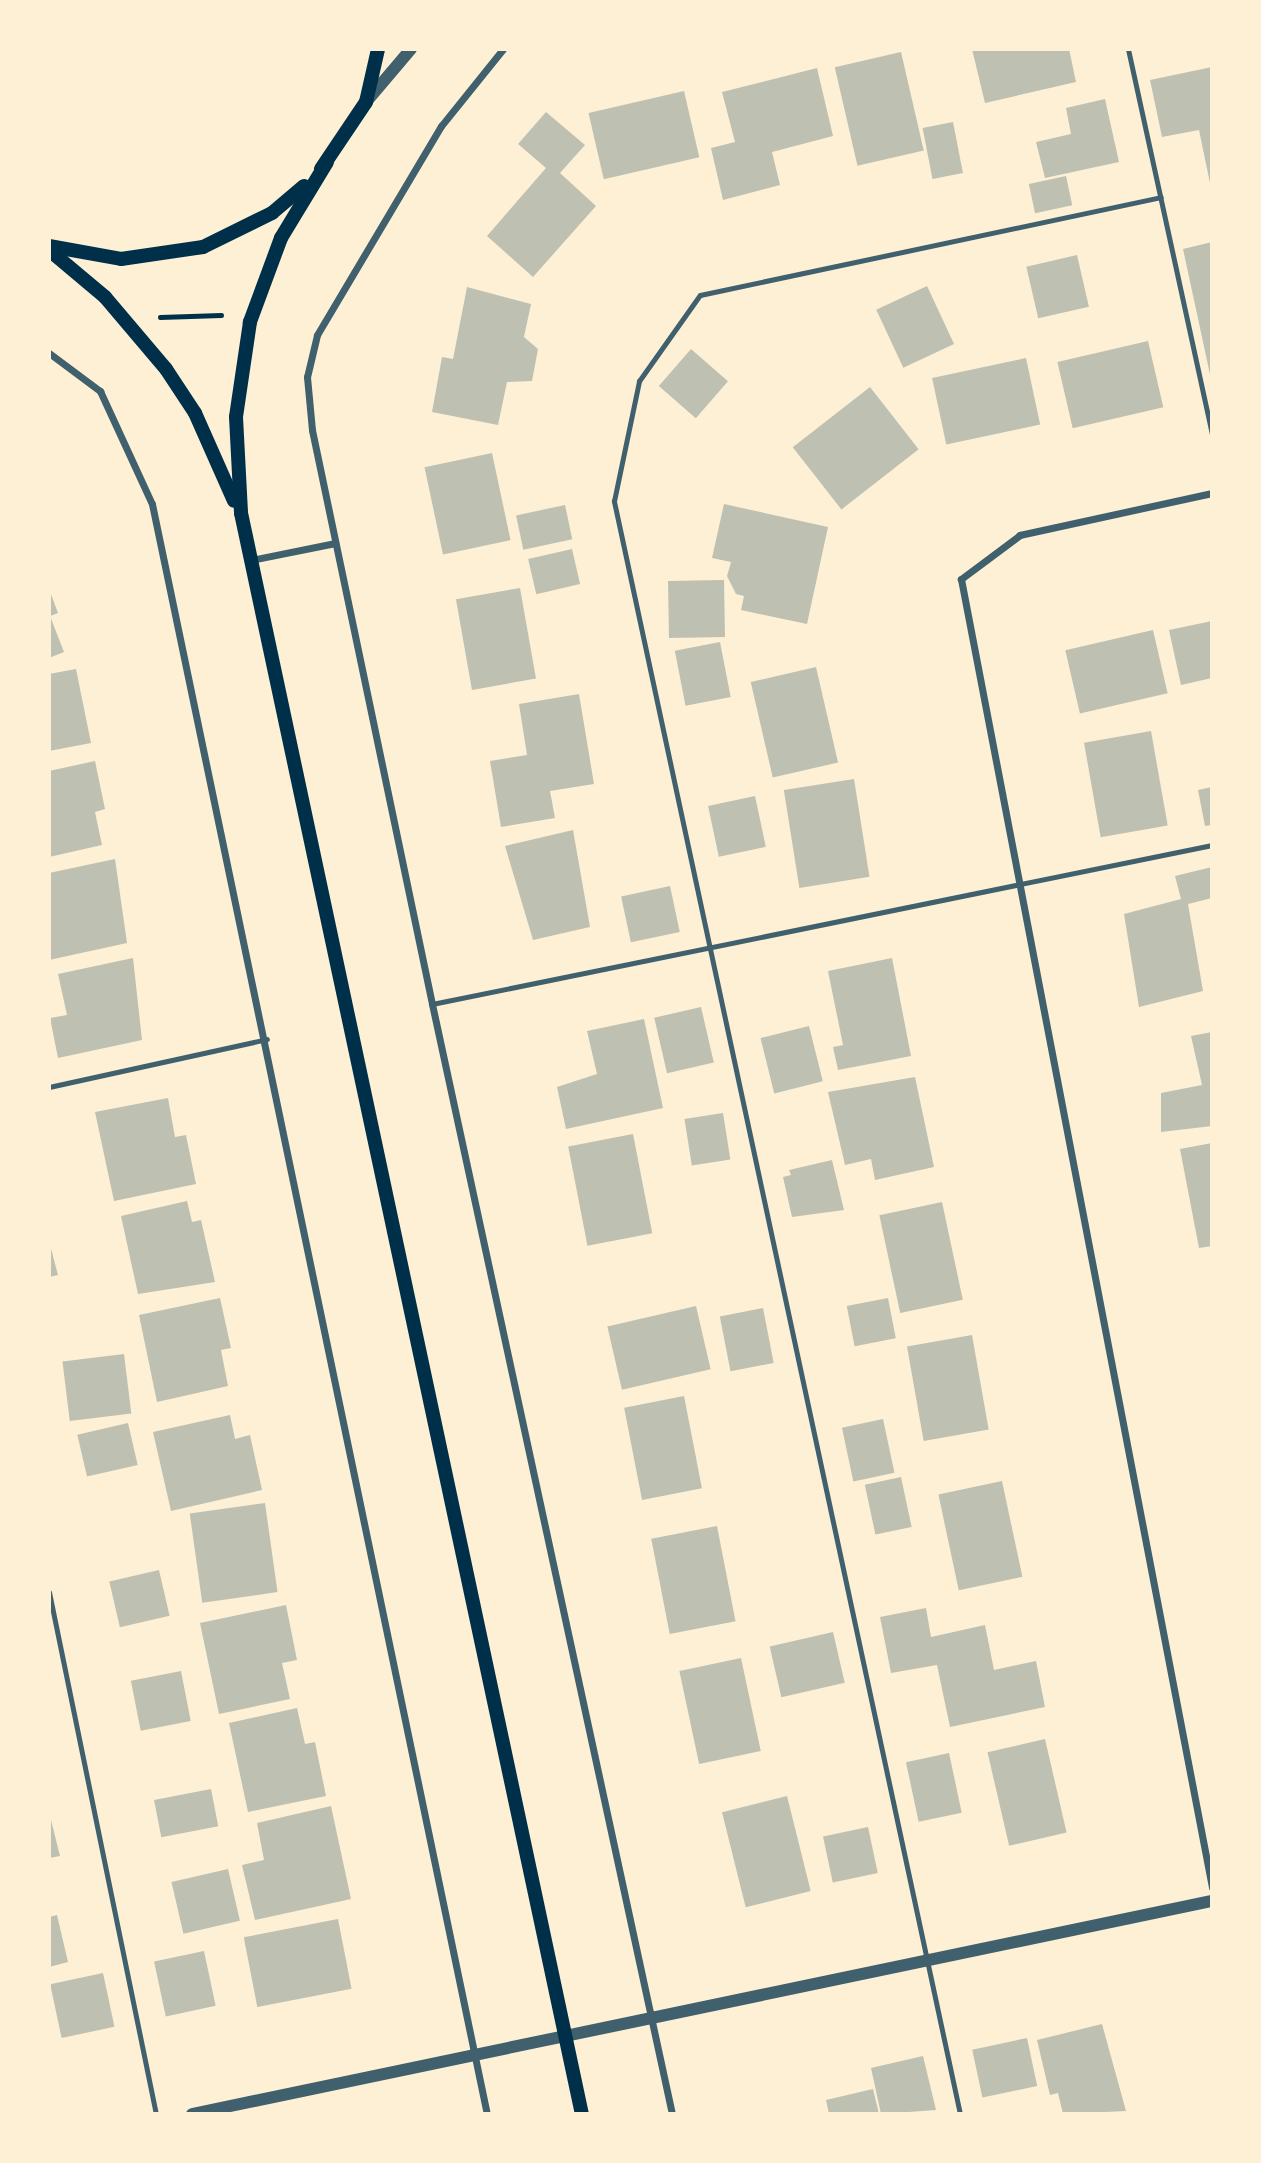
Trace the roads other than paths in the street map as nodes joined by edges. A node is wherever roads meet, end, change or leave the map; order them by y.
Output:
1 (378, 49) edge
2 (411, 49) edge
3 (503, 49) edge
4 (1128, 49) edge
5 (366, 102) junction
6 (327, 162) junction
7 (1161, 197) junction
8 (49, 248) edge
9 (49, 353) edge
10 (1212, 433) edge
11 (1212, 493) edge
12 (335, 543) junction
13 (251, 560) junction
14 (1212, 845) edge
15 (1020, 881) junction
16 (711, 947) junction
17 (432, 1004) junction
18 (267, 1039) junction
19 (49, 1087) edge
20 (49, 1592) edge
21 (1212, 1887) edge
22 (1212, 1901) edge
23 (927, 1958) junction
24 (652, 2019) junction
25 (566, 2038) junction
26 (474, 2056) junction
27 (156, 2114) edge
28 (192, 2114) edge
29 (487, 2114) edge
30 (582, 2114) edge
31 (672, 2114) edge
32 (960, 2114) edge

1 - 5 main road
2 - 5 street
3 - 12 street
4 - 7 lane
5 - 6 main road
6 - 8 main road
6 - 13 main road
7 - 10 lane
7 - 16 lane
8 - 13 main road
9 - 18 street
11 - 15 street
12 - 13 street
12 - 17 street
13 - 25 main road
14 - 15 lane
15 - 16 lane
15 - 21 street
16 - 17 lane
16 - 23 lane
17 - 24 street
18 - 19 lane
18 - 26 street
20 - 27 lane
22 - 23 street
23 - 24 street
23 - 32 lane
24 - 25 street
24 - 31 street
25 - 26 street
25 - 30 main road
26 - 28 street
26 - 29 street

